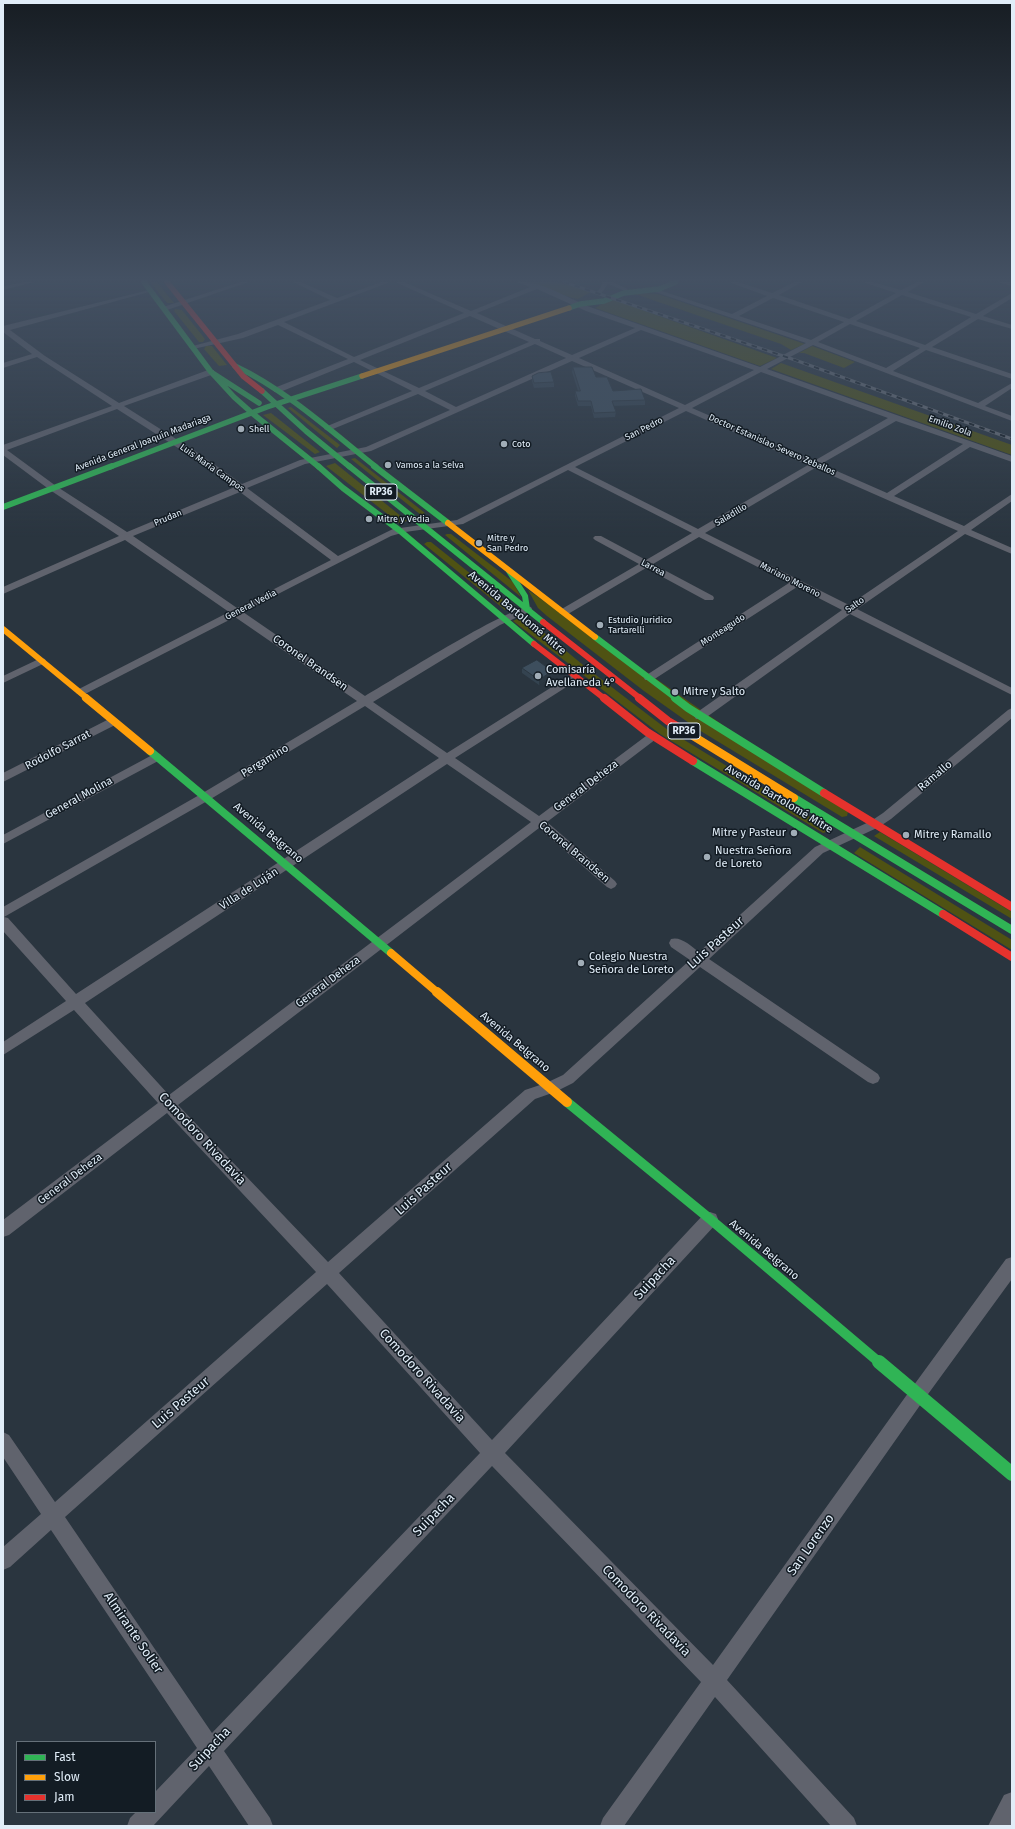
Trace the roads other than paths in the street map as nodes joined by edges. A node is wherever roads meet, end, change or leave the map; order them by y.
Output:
1 (57, 367) edge
2 (208, 367) edge
3 (236, 367) edge
4 (237, 367) edge
5 (334, 367) edge
6 (371, 367) edge
7 (389, 367) edge
8 (475, 367) edge
9 (551, 367) edge
10 (597, 367) edge
11 (756, 367) edge
12 (764, 367) edge
13 (877, 367) edge
14 (893, 367) edge
15 (983, 367) edge
16 (761, 369) junction
17 (378, 371) junction
18 (887, 371) junction
19 (211, 372) junction
20 (243, 376) junction
21 (1012, 377) edge
22 (1012, 385) edge
23 (276, 390) junction
24 (419, 391) junction
25 (290, 400) junction
26 (277, 404) junction
27 (119, 406) junction
28 (979, 406) junction
29 (267, 407) junction
30 (686, 407) junction
31 (457, 410) junction
32 (252, 413) junction
33 (896, 417) junction
34 (1012, 419) edge
35 (328, 429) junction
36 (306, 431) junction
37 (175, 442) junction
38 (969, 444) junction
39 (3, 450) edge
40 (357, 452) junction
41 (337, 456) junction
42 (1012, 459) edge
43 (311, 460) junction
44 (814, 464) junction
45 (568, 467) junction
46 (53, 488) junction
47 (241, 488) junction
48 (888, 496) junction
49 (1012, 497) edge
50 (3, 507) edge
51 (449, 525) junction
52 (425, 528) junction
53 (399, 530) junction
54 (964, 530) junction
55 (700, 534) junction
56 (126, 536) junction
57 (598, 538) dead end
58 (1012, 551) edge
59 (337, 560) junction
60 (646, 565) junction
61 (509, 571) junction
62 (796, 583) junction
63 (3, 591) edge
64 (709, 598) dead end
65 (526, 609) junction
66 (849, 610) junction
67 (236, 612) junction
68 (564, 612) junction
69 (504, 620) junction
70 (3, 629) edge
71 (41, 661) junction
72 (575, 677) junction
73 (649, 678) junction
74 (3, 680) edge
75 (81, 692) junction
76 (1012, 692) edge
77 (364, 701) junction
78 (1012, 712) edge
79 (700, 716) junction
80 (113, 721) junction
81 (654, 736) junction
82 (156, 757) junction
83 (446, 759) junction
84 (3, 778) edge
85 (205, 797) junction
86 (539, 822) junction
87 (875, 824) junction
88 (853, 834) junction
89 (3, 840) edge
90 (830, 844) junction
91 (286, 864) junction
92 (612, 884) dead end
93 (1012, 907) edge
94 (3, 914) edge
95 (3, 922) edge
96 (1012, 930) edge
97 (380, 943) junction
98 (676, 943) dead end
99 (1012, 957) edge
100 (699, 958) junction
101 (75, 1003) junction
102 (3, 1049) edge
103 (873, 1078) dead end
104 (550, 1088) junction
105 (168, 1104) junction
106 (710, 1219) junction
107 (3, 1230) edge
108 (1012, 1265) edge
109 (329, 1274) junction
110 (917, 1396) junction
111 (3, 1441) edge
112 (492, 1453) junction
113 (1012, 1474) edge
114 (54, 1515) junction
115 (3, 1560) edge
116 (714, 1681) junction
117 (210, 1749) junction
118 (1012, 1802) edge
119 (156, 1807) edge
120 (150, 1813) edge
121 (138, 1826) edge
122 (262, 1826) edge
123 (611, 1826) edge
124 (846, 1826) edge
125 (999, 1826) edge

1 - 27 street, Luis María Campos
2 - 19 street, Avenida Bartolomé Mitre / RP36
3 - 20 street, Avenida Bartolomé Mitre / RP36
4 - 23 street, Avenida Bartolomé Mitre
5 - 23 street
6 - 17 street
7 - 17 street, Avenida General Joaquín Madariaga
8 - 24 street
9 - 31 street, Prudan
10 - 30 street, Doctor Estanislao Severo Zeballos
11 - 16 street, Emilio Zola
12 - 16 street, San Pedro
13 - 18 street
14 - 18 street
15 - 21 street
16 - 30 street, San Pedro
16 - 33 street, Emilio Zola
17 - 24 street
17 - 25 street, Avenida General Joaquín Madariaga
18 - 28 street
19 - 20 street
19 - 27 street
19 - 29 street, Avenida Bartolomé Mitre / RP36
19 - 32 street, Avenida Bartolomé Mitre
20 - 26 street, Avenida Bartolomé Mitre / RP36
22 - 28 street
23 - 25 street, Avenida Bartolomé Mitre
24 - 31 street
24 - 35 street
25 - 26 street, Avenida General Joaquín Madariaga
25 - 35 street, Avenida Bartolomé Mitre
26 - 29 street, Avenida General Joaquín Madariaga
26 - 36 street, Avenida Bartolomé Mitre / RP36
27 - 37 street, Luis María Campos
27 - 39 street
28 - 34 street
29 - 32 street, Avenida General Joaquín Madariaga
29 - 36 street, Avenida Bartolomé Mitre / RP36
30 - 44 street, Doctor Estanislao Severo Zeballos
30 - 45 street, San Pedro
31 - 40 street, Prudan
32 - 37 street, Avenida General Joaquín Madariaga
32 - 43 street, Avenida Bartolomé Mitre
33 - 38 street, Emilio Zola
33 - 44 street, Saladillo
35 - 40 street, Avenida Bartolomé Mitre
36 - 41 street, Avenida Bartolomé Mitre / RP36
37 - 46 street, Avenida General Joaquín Madariaga
37 - 47 street, Luis María Campos
38 - 42 street, Emilio Zola
38 - 48 street
39 - 46 street, Coronel Brandsen
40 - 41 street, Prudan
40 - 51 street, Avenida Bartolomé Mitre
41 - 43 street, Prudan
41 - 52 street, Avenida Bartolomé Mitre / RP36
43 - 47 street, Prudan
43 - 53 street, Avenida Bartolomé Mitre
44 - 48 street, Doctor Estanislao Severo Zeballos
44 - 55 street, Saladillo
45 - 51 street, San Pedro
45 - 55 street, Mariano Moreno
46 - 50 street, Avenida General Joaquín Madariaga
46 - 56 street, Coronel Brandsen
47 - 56 street, Prudan
47 - 59 street, Luis María Campos
48 - 54 street, Doctor Estanislao Severo Zeballos
49 - 54 street, Salto
51 - 52 street, San Pedro
51 - 61 street, Avenida Bartolomé Mitre
52 - 53 street, General Vedia
52 - 65 street, Avenida Bartolomé Mitre / RP36
53 - 59 street, General Vedia
53 - 69 street, Avenida Bartolomé Mitre
54 - 58 street, Doctor Estanislao Severo Zeballos
54 - 66 street, Salto
55 - 60 street, Saladillo
55 - 62 street, Mariano Moreno
56 - 63 street, Prudan
56 - 67 street, Coronel Brandsen
57 - 60 street, Larrea
59 - 67 street, General Vedia
60 - 64 street, Larrea
60 - 68 street, Saladillo
61 - 65 street
61 - 68 street, Avenida Bartolomé Mitre
62 - 66 street, Mariano Moreno
62 - 73 street, Monteagudo
65 - 69 street, Pergamino
65 - 88 street, Avenida Bartolomé Mitre / RP36
66 - 76 street, Mariano Moreno
66 - 79 street, Salto
67 - 75 street, General Vedia
67 - 77 street, Coronel Brandsen
68 - 73 street, Avenida Bartolomé Mitre
69 - 72 street, Avenida Bartolomé Mitre
69 - 77 street, Pergamino
70 - 71 street, Avenida Belgrano
71 - 74 street
71 - 75 street, Avenida Belgrano
72 - 81 street, Avenida Bartolomé Mitre
72 - 83 street, Villa de Luján
73 - 79 street, Avenida Bartolomé Mitre
75 - 80 street, Avenida Belgrano
77 - 83 street, Coronel Brandsen
77 - 85 street, Pergamino
78 - 87 street, Ramallo
79 - 87 street, Avenida Bartolomé Mitre
80 - 82 street, Avenida Belgrano
80 - 84 street, Rodolfo Sarrat
81 - 86 street, General Deheza
81 - 90 street, Avenida Bartolomé Mitre
82 - 85 street, Avenida Belgrano
82 - 89 street, General Molina
83 - 86 street, Coronel Brandsen
83 - 91 street, Villa de Luján
85 - 91 street, Avenida Belgrano
85 - 94 street, Pergamino
86 - 92 street, Coronel Brandsen
86 - 97 street, General Deheza
87 - 88 street, Ramallo
87 - 93 street, Avenida Bartolomé Mitre
88 - 90 street, Luis Pasteur
88 - 96 street, Avenida Bartolomé Mitre / RP36
90 - 99 street, Avenida Bartolomé Mitre
90 - 100 street, Luis Pasteur
91 - 97 street, Avenida Belgrano
91 - 101 street, Villa de Luján
95 - 101 street, Comodoro Rivadavia
97 - 104 street, Avenida Belgrano
97 - 105 street, General Deheza
98 - 100 street
100 - 103 street
100 - 104 street, Luis Pasteur
101 - 102 street, Villa de Luján
101 - 105 street, Comodoro Rivadavia
104 - 106 street, Avenida Belgrano
104 - 109 street, Luis Pasteur
105 - 107 street, General Deheza
105 - 109 street, Comodoro Rivadavia
106 - 110 street, Avenida Belgrano
106 - 112 street, Suipacha
108 - 110 street, San Lorenzo
109 - 112 street, Comodoro Rivadavia
109 - 114 street, Luis Pasteur
110 - 113 street, Avenida Belgrano
110 - 116 street, San Lorenzo
111 - 114 street, Almirante Solier
112 - 116 street, Comodoro Rivadavia
112 - 117 street, Suipacha
114 - 115 street, Luis Pasteur
114 - 117 street, Almirante Solier
116 - 123 street, San Lorenzo
116 - 124 street, Comodoro Rivadavia
117 - 119 street, Suipacha
117 - 122 street, Almirante Solier
118 - 125 street
120 - 121 street

